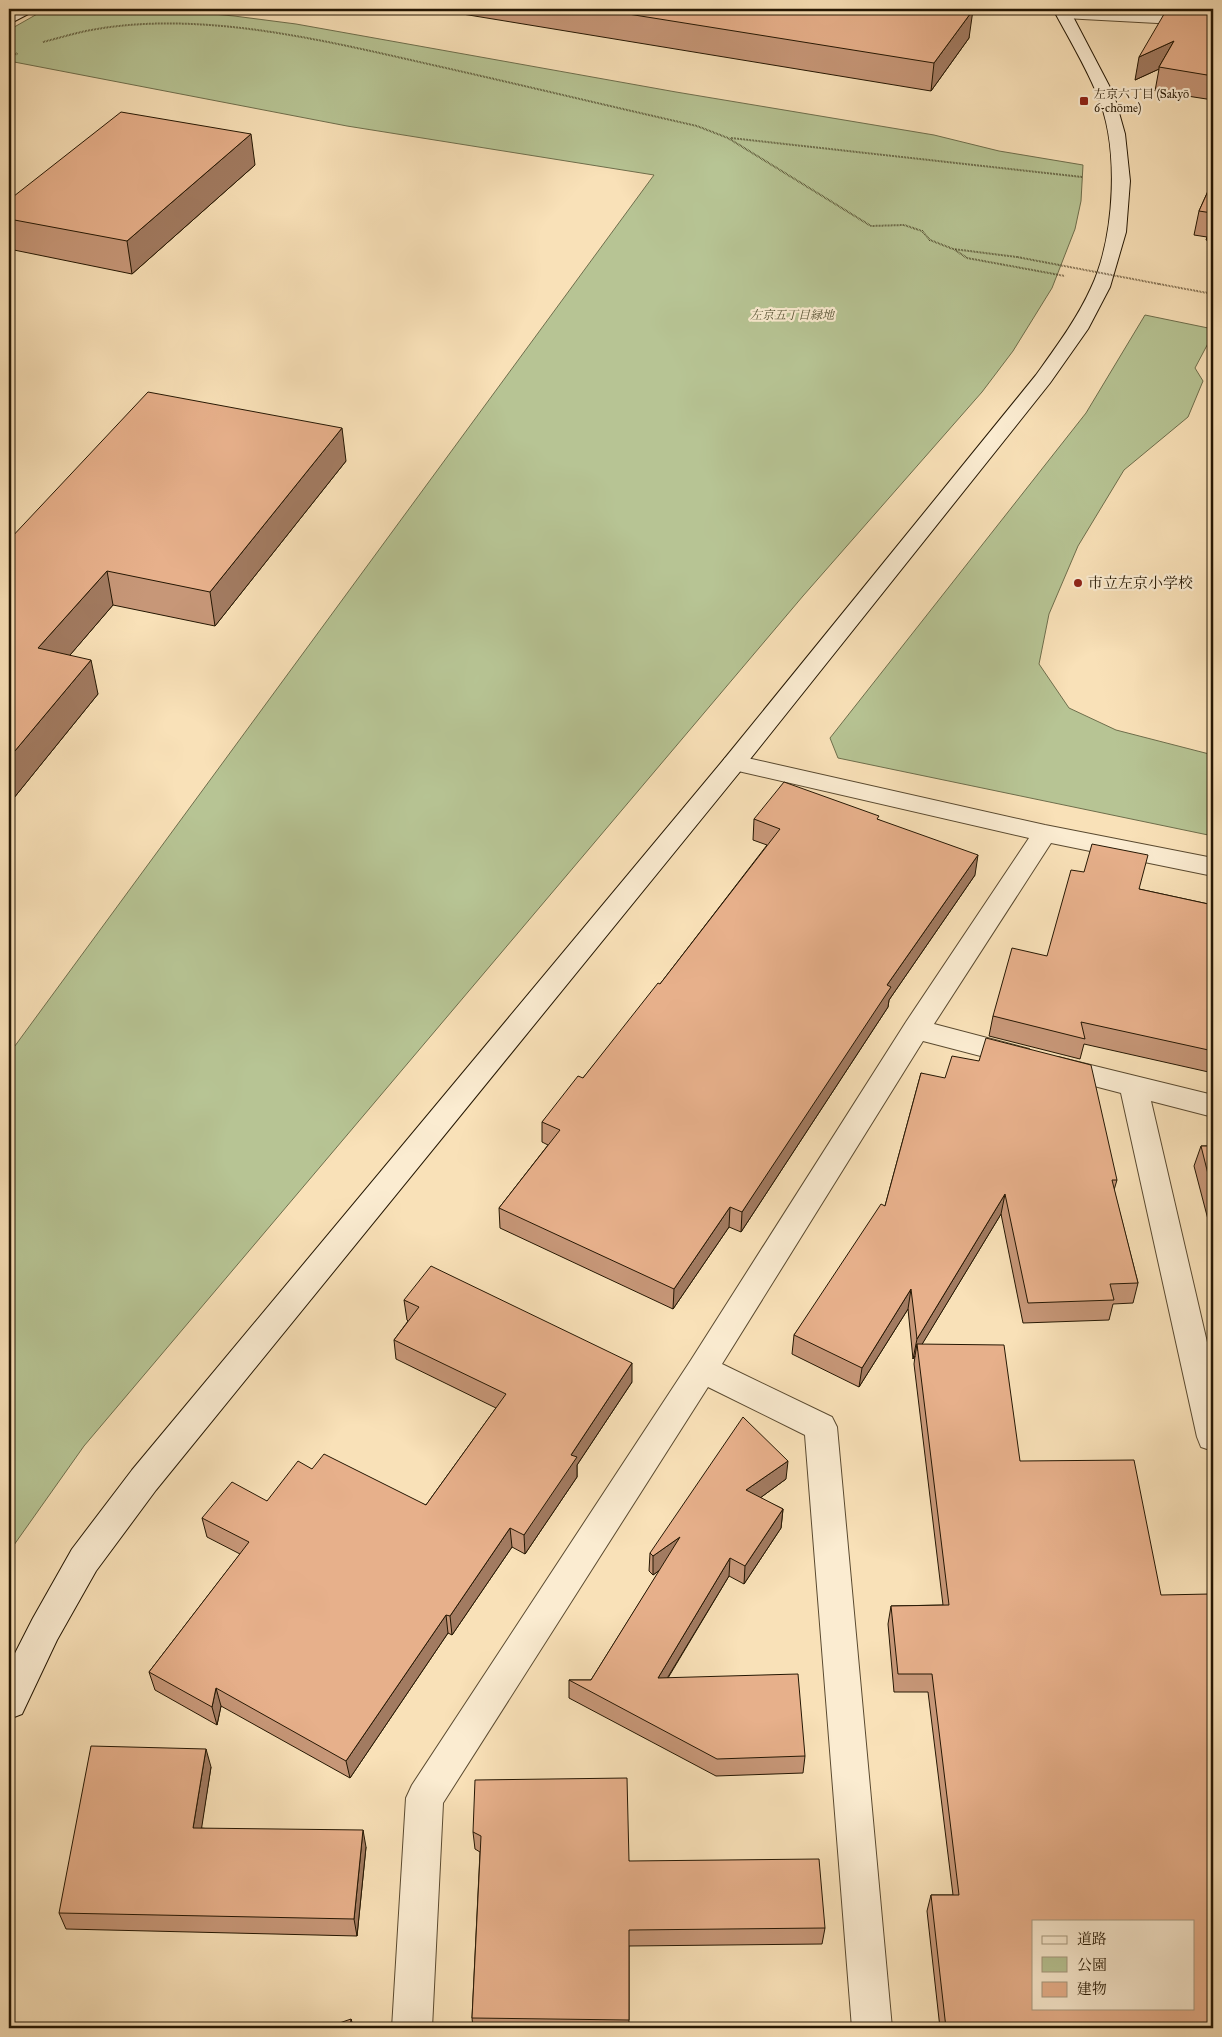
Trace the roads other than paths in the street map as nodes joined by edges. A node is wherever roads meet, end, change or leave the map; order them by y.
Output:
1 (27, 9) edge
2 (1063, 11) edge
3 (9, 19) edge
4 (1213, 21) edge
5 (734, 763) junction
6 (1045, 833) junction
7 (1213, 866) edge
8 (916, 1029) junction
9 (1134, 1087) junction
10 (1213, 1106) edge
11 (702, 1369) junction
12 (1213, 1437) edge
13 (9, 1702) edge
14 (412, 2028) edge
15 (872, 2028) edge

1 - 3 street
2 - 4 street
2 - 5 street
5 - 6 street
5 - 13 street
6 - 7 street
6 - 8 street
8 - 9 street
8 - 11 street
9 - 10 street
9 - 12 street
11 - 14 street
11 - 15 street

